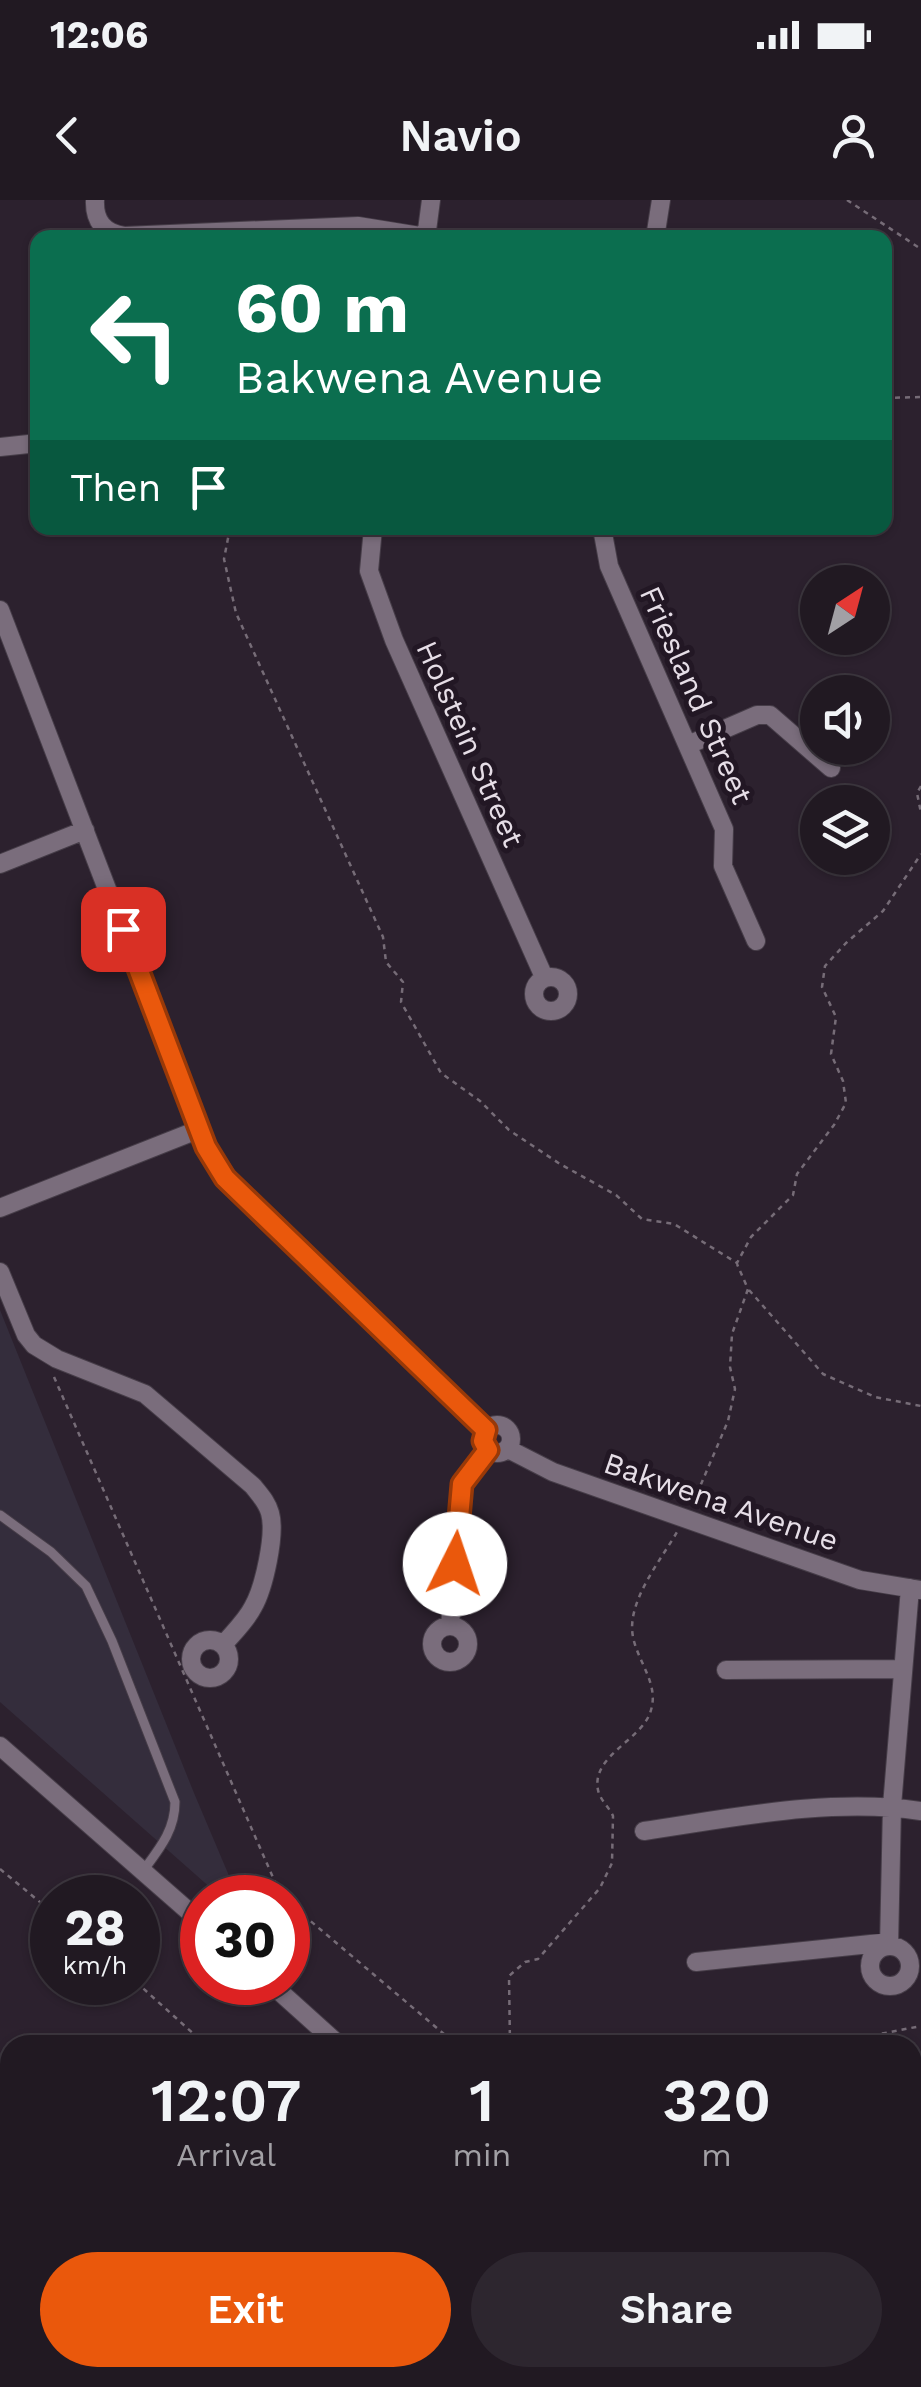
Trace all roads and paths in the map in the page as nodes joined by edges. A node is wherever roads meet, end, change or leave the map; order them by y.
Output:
1 (95, 200) edge
2 (430, 200) edge
3 (661, 200) edge
4 (847, 200) edge
5 (106, 230) edge
6 (264, 230) edge
7 (383, 230) edge
8 (427, 230) edge
9 (656, 230) edge
10 (891, 230) edge
11 (892, 230) edge
12 (921, 250) edge
13 (921, 397) edge
14 (892, 398) edge
15 (30, 443) edge
16 (0, 447) edge
17 (372, 535) edge
18 (603, 535) edge
19 (0, 610) edge
20 (8, 656) edge
21 (688, 745) junction
22 (831, 768) dead end
23 (921, 786) edge
24 (921, 813) edge
25 (84, 830) junction
26 (0, 864) edge
27 (756, 941) dead end
28 (544, 978) dead end
29 (200, 1129) junction
30 (0, 1208) edge
31 (737, 1262) dead end
32 (0, 1272) edge
33 (748, 1289) junction
34 (44, 1352) junction
35 (921, 1406) edge
36 (486, 1430) junction
37 (508, 1449) junction
38 (488, 1450) junction
39 (0, 1515) edge
40 (684, 1520) junction
41 (916, 1589) edge
42 (450, 1626) dead end
43 (222, 1645) dead end
44 (726, 1670) dead end
45 (909, 1676) edge
46 (0, 1746) edge
47 (892, 1806) junction
48 (921, 1811) edge
49 (644, 1831) dead end
50 (0, 1868) edge
51 (143, 1870) junction
52 (272, 1875) edge
53 (30, 1893) edge
54 (180, 1904) edge
55 (310, 1921) edge
56 (696, 1962) dead end
57 (160, 2004) edge
58 (295, 2005) edge
59 (921, 2026) edge
60 (195, 2035) edge
61 (328, 2035) edge
62 (446, 2035) edge
63 (510, 2035) edge
64 (875, 2035) edge

1 - 5 street
2 - 8 street
3 - 9 street
4 - 10 path
6 - 7 street
11 - 12 path
13 - 14 path
15 - 16 street
17 - 28 street, Holstein Street
18 - 21 street, Friesland Street
19 - 20 street
20 - 25 street
21 - 22 street
21 - 27 street, Friesland Street
23 - 24 path
25 - 26 street
25 - 29 street
29 - 30 street
29 - 36 street
31 - 33 path
32 - 34 street
33 - 35 path
33 - 40 path
34 - 43 street
34 - 52 path
36 - 37 street
36 - 38 street
37 - 38 street
37 - 40 street, Bakwena Avenue
38 - 42 street
39 - 51 lane
40 - 41 street, Bakwena Avenue
40 - 63 path
41 - 45 street
44 - 45 street
45 - 47 street
46 - 51 street
47 - 48 street
47 - 49 street
47 - 56 street
50 - 53 path
51 - 54 street
55 - 62 path
57 - 60 path
58 - 61 street
59 - 64 path

